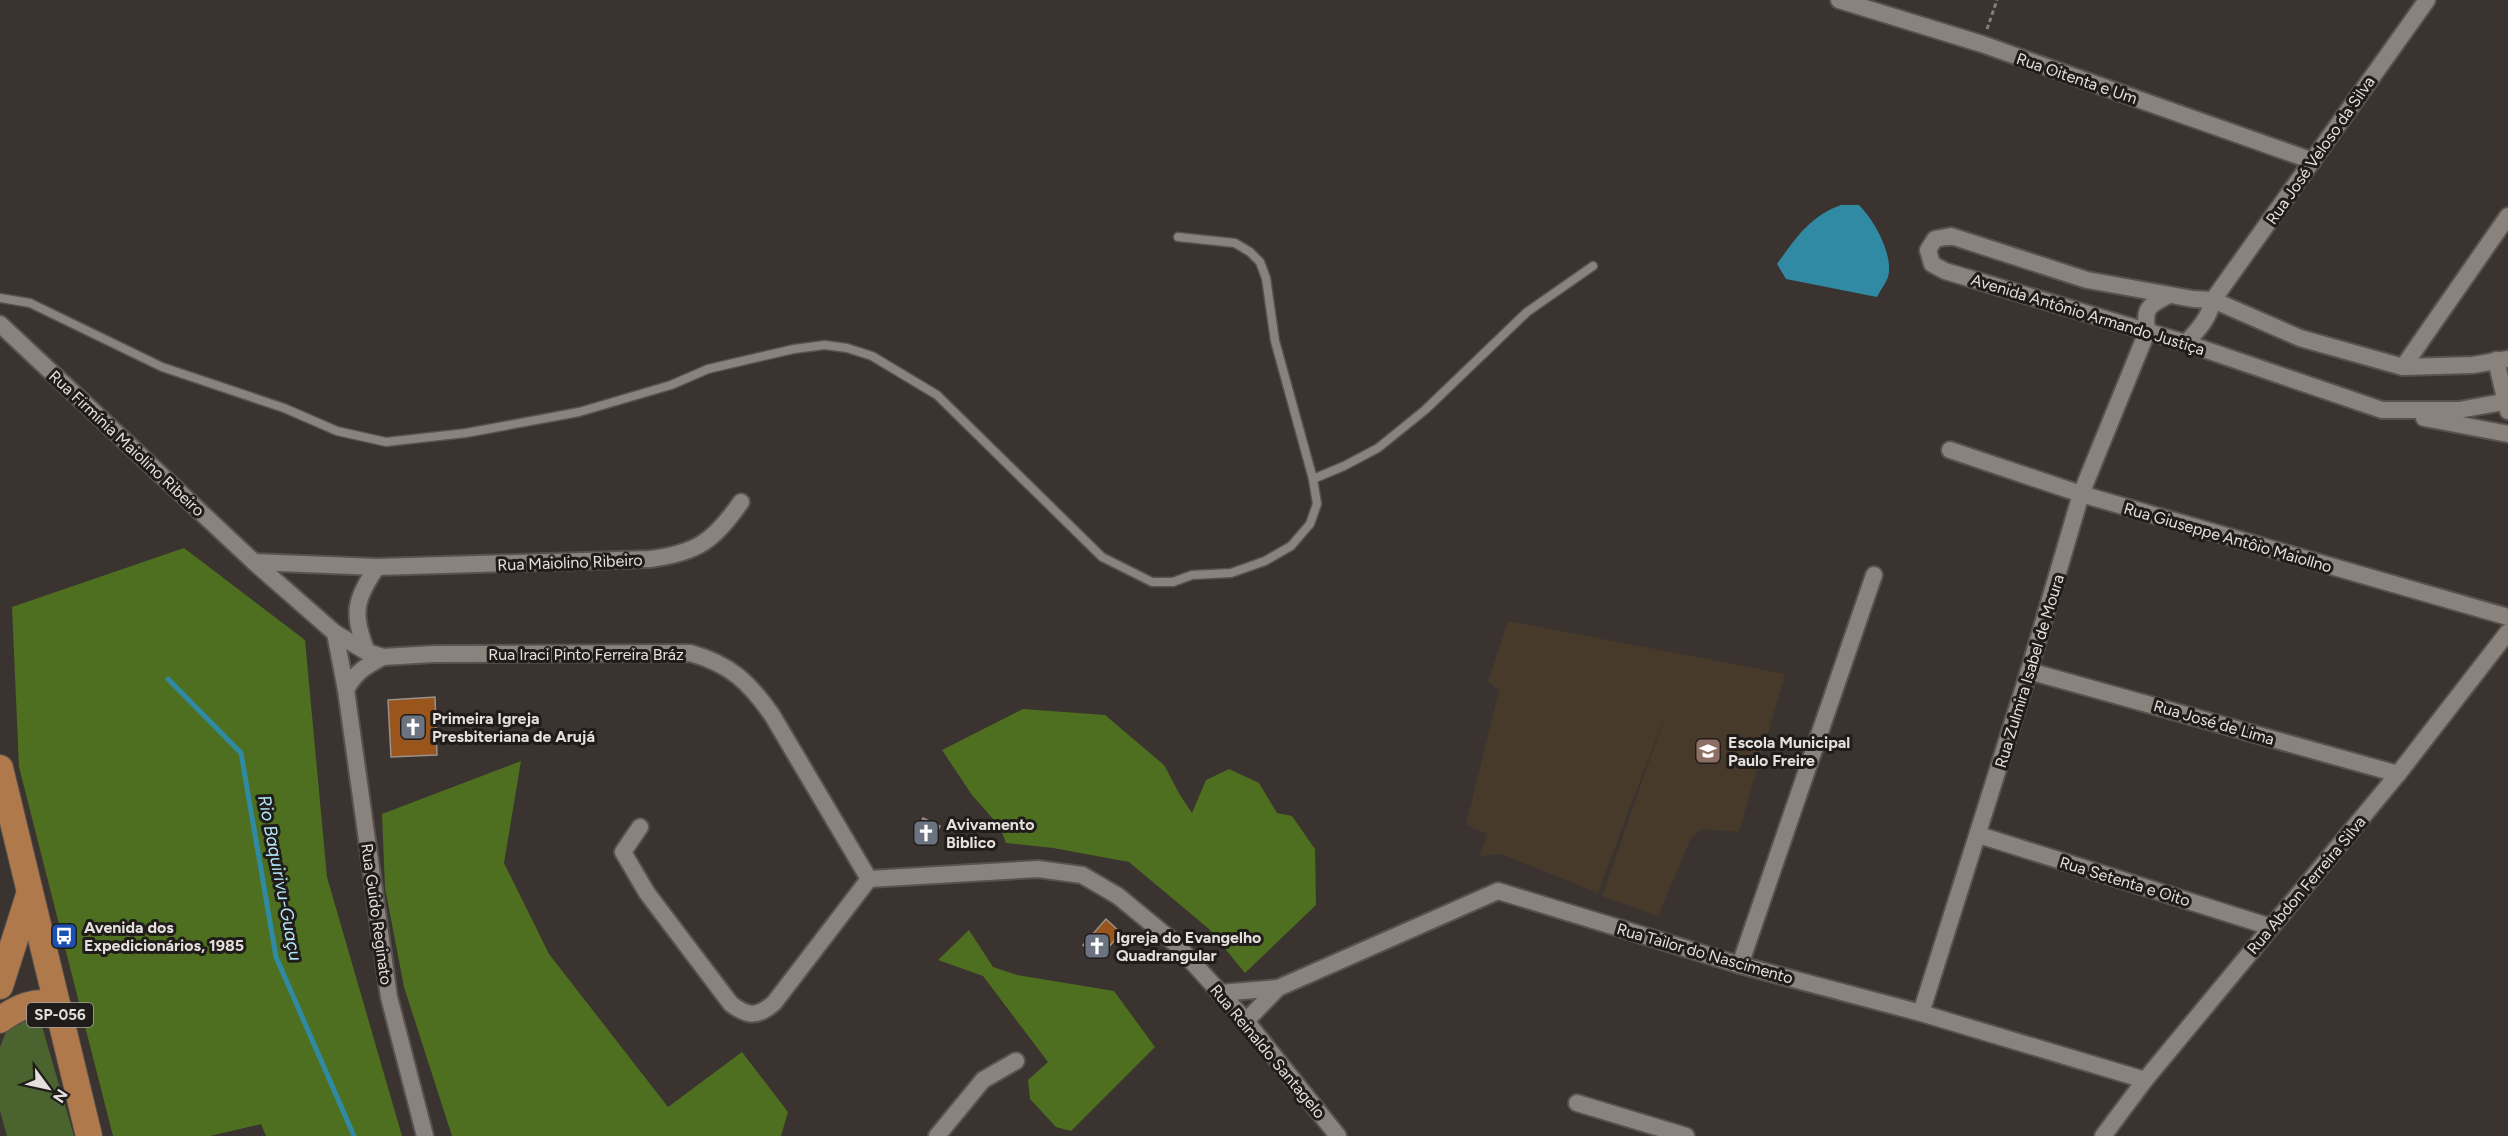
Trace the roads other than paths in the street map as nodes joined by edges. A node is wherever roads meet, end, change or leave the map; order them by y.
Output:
1 (1839, 0) edge
2 (2422, 1) edge
3 (2313, 161) junction
4 (2508, 216) edge
5 (1178, 237) dead end
6 (1593, 266) dead end
7 (2169, 295) junction
8 (0, 298) edge
9 (2213, 300) junction
10 (0, 324) edge
11 (2147, 332) junction
12 (2186, 342) junction
13 (2502, 359) edge
14 (2403, 367) junction
15 (2508, 405) edge
16 (2382, 410) junction
17 (2508, 434) edge
18 (1950, 450) dead end
19 (1313, 479) junction
20 (2081, 494) junction
21 (741, 502) dead end
22 (254, 562) junction
23 (377, 567) junction
24 (1874, 575) dead end
25 (2508, 617) edge
26 (2508, 632) edge
27 (335, 633) junction
28 (375, 655) junction
29 (2029, 671) junction
30 (346, 690) junction
31 (0, 768) edge
32 (2398, 774) junction
33 (640, 827) dead end
34 (1979, 835) junction
35 (869, 879) junction
36 (29, 894) junction
37 (2271, 927) junction
38 (1740, 965) junction
39 (0, 986) edge
40 (1278, 988) junction
41 (1220, 993) junction
42 (57, 1005) junction
43 (1921, 1013) junction
44 (0, 1020) edge
45 (1246, 1021) junction
46 (1016, 1061) dead end
47 (2145, 1080) junction
48 (1577, 1103) dead end
49 (89, 1136) edge
50 (425, 1136) edge
51 (937, 1136) edge
52 (1338, 1136) edge
53 (1686, 1136) edge
54 (2103, 1136) edge

1 - 3 street, Rua Oitenta e Um
2 - 3 street, Rua José Veloso da Silva
3 - 9 street, Rua José Veloso da Silva
4 - 14 street
5 - 19 lane
6 - 19 lane
7 - 9 street
7 - 11 street
7 - 11 street, Avenida Antônio Armando Justiça
8 - 19 lane
9 - 12 street, Rua José Veloso da Silva
9 - 14 street
10 - 22 street, Rua Firmínia Maiolino Ribeiro
11 - 12 street, Avenida Antônio Armando Justiça
11 - 20 street, Rua Zulmira Isabel de Moura
12 - 16 street, Avenida Antônio Armando Justiça
13 - 14 street
13 - 15 street
15 - 16 street, Avenida Antônio Armando Justiça
16 - 17 street
18 - 20 street, Rua Giuseppe Antôio Maiollno
20 - 25 street, Rua Giuseppe Antôio Maiollno
20 - 29 street, Rua Zulmira Isabel de Moura
21 - 23 street, Rua Maiolino Ribeiro
22 - 23 street, Rua Maiolino Ribeiro
22 - 27 street
23 - 28 street
24 - 38 street
26 - 32 street, Rua Abdon Ferreira Silva
27 - 28 street
27 - 30 street, Rua Guido Reginato
28 - 30 street
28 - 35 street, Rua Iraci Pinto Ferreira Bráz
29 - 32 street, Rua José de Lima
29 - 34 street, Rua Zulmira Isabel de Moura
30 - 50 street, Rua Guido Reginato
31 - 36 main road, SP-056
32 - 37 street, Rua Abdon Ferreira Silva
33 - 35 street
34 - 37 street, Rua Setenta e Oito
34 - 43 street, Rua Zulmira Isabel de Moura
35 - 41 street, Rua Reinaldo Santagelo
36 - 39 main road
36 - 42 main road, SP-056
37 - 47 street, Rua Abdon Ferreira Silva
38 - 40 street, Rua Tailor do Nascimento
38 - 43 street, Rua Tailor do Nascimento
40 - 41 street, Rua Tailor do Nascimento
40 - 45 street, Rua Tailor do Nascimento
41 - 45 street, Rua Reinaldo Santagelo
42 - 44 main road
42 - 49 main road, SP-056
43 - 47 street, Rua Tailor do Nascimento
45 - 52 street, Rua Reinaldo Santagelo
46 - 51 street
47 - 54 street, Rua Abdon Ferreira Silva
48 - 53 street

